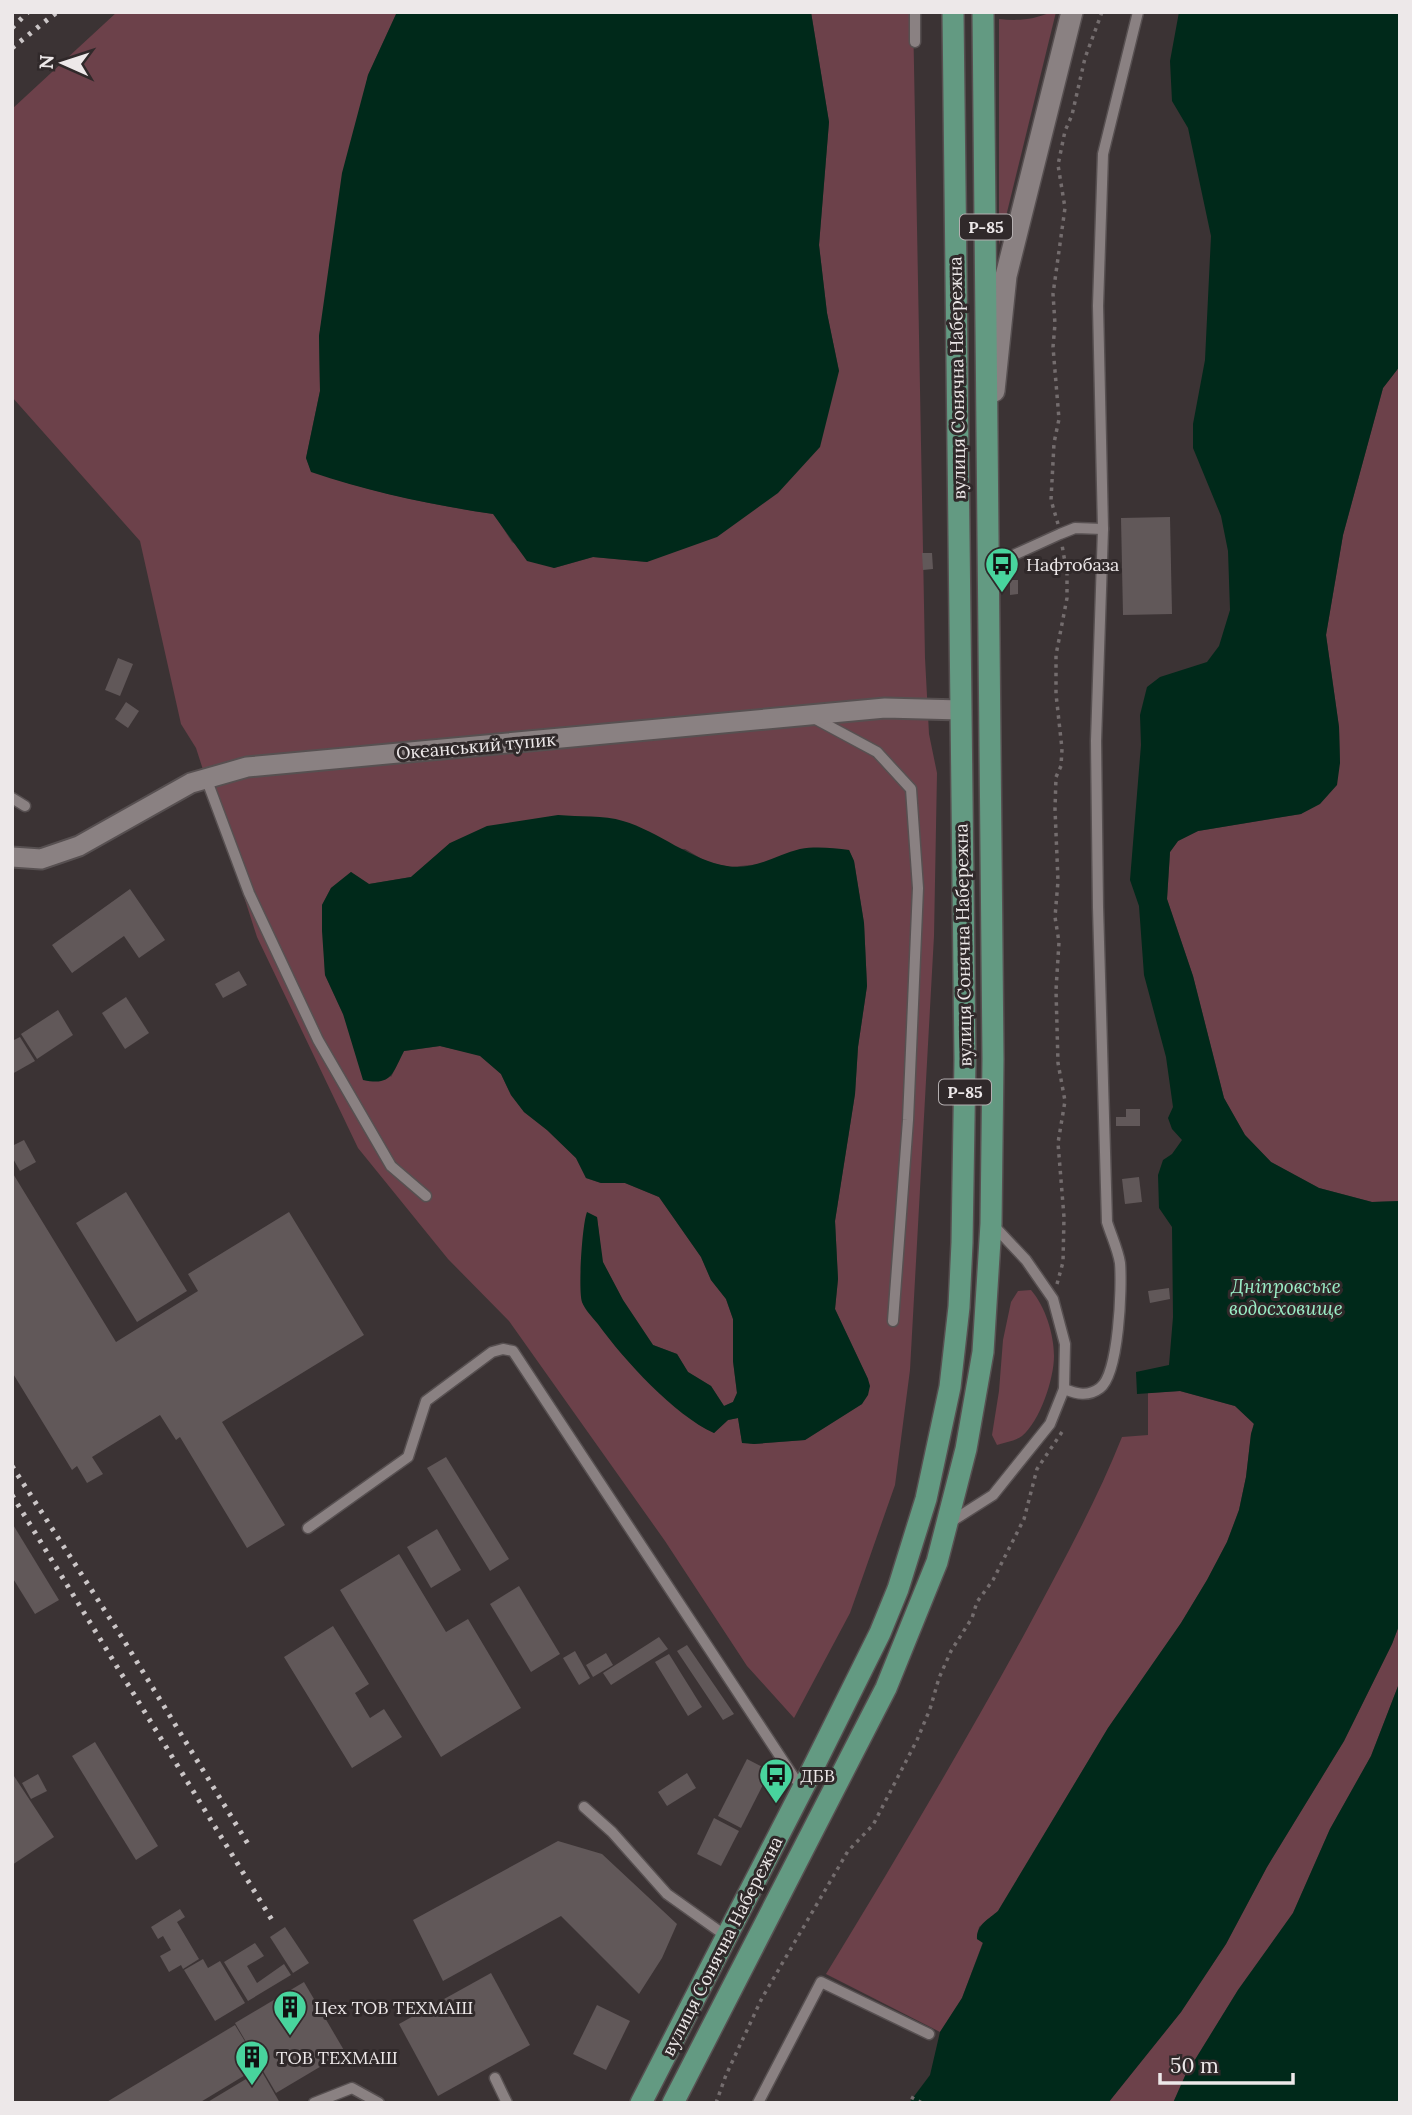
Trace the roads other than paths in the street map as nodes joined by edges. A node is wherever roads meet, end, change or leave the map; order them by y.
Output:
1 (915, 12) edge
2 (953, 12) edge
3 (983, 12) edge
4 (1072, 12) edge
5 (1138, 12) edge
6 (915, 42) dead end
7 (988, 442) junction
8 (1103, 528) junction
9 (989, 580) junction
10 (961, 710) junction
11 (808, 715) junction
12 (206, 778) junction
13 (12, 798) edge
14 (24, 806) dead end
15 (12, 857) edge
16 (426, 1196) dead end
17 (991, 1224) junction
18 (893, 1321) dead end
19 (1064, 1389) junction
20 (949, 1524) junction
21 (308, 1528) dead end
22 (805, 1784) junction
23 (584, 1807) dead end
24 (727, 1937) junction
25 (929, 2034) dead end
26 (495, 2078) dead end
27 (314, 2103) edge
28 (379, 2103) edge
29 (507, 2103) edge
30 (641, 2103) edge
31 (673, 2103) edge
32 (758, 2103) edge

1 - 6 lane
2 - 10 main road, вулиця Сонячна Набережна / Р-85
3 - 7 main road, вулиця Сонячна Набережна / Р-85
4 - 7 main road
5 - 8 lane
7 - 9 main road, вулиця Сонячна Набережна / Р-85
8 - 9 lane
8 - 19 lane
9 - 17 main road, вулиця Сонячна Набережна / Р-85
10 - 11 street, Океанський тупик
10 - 22 main road, вулиця Сонячна Набережна / Р-85
11 - 12 street, Океанський тупик
11 - 18 lane
12 - 15 street, Океанський тупик
12 - 16 lane
13 - 14 lane
17 - 19 lane
17 - 20 main road, вулиця Сонячна Набережна / Р-85
19 - 20 lane
20 - 31 main road, вулиця Сонячна Набережна / Р-85
21 - 22 lane
22 - 24 main road, вулиця Сонячна Набережна / Р-85
23 - 24 lane
24 - 30 main road, вулиця Сонячна Набережна / Р-85
25 - 32 lane
26 - 29 lane
27 - 28 lane

